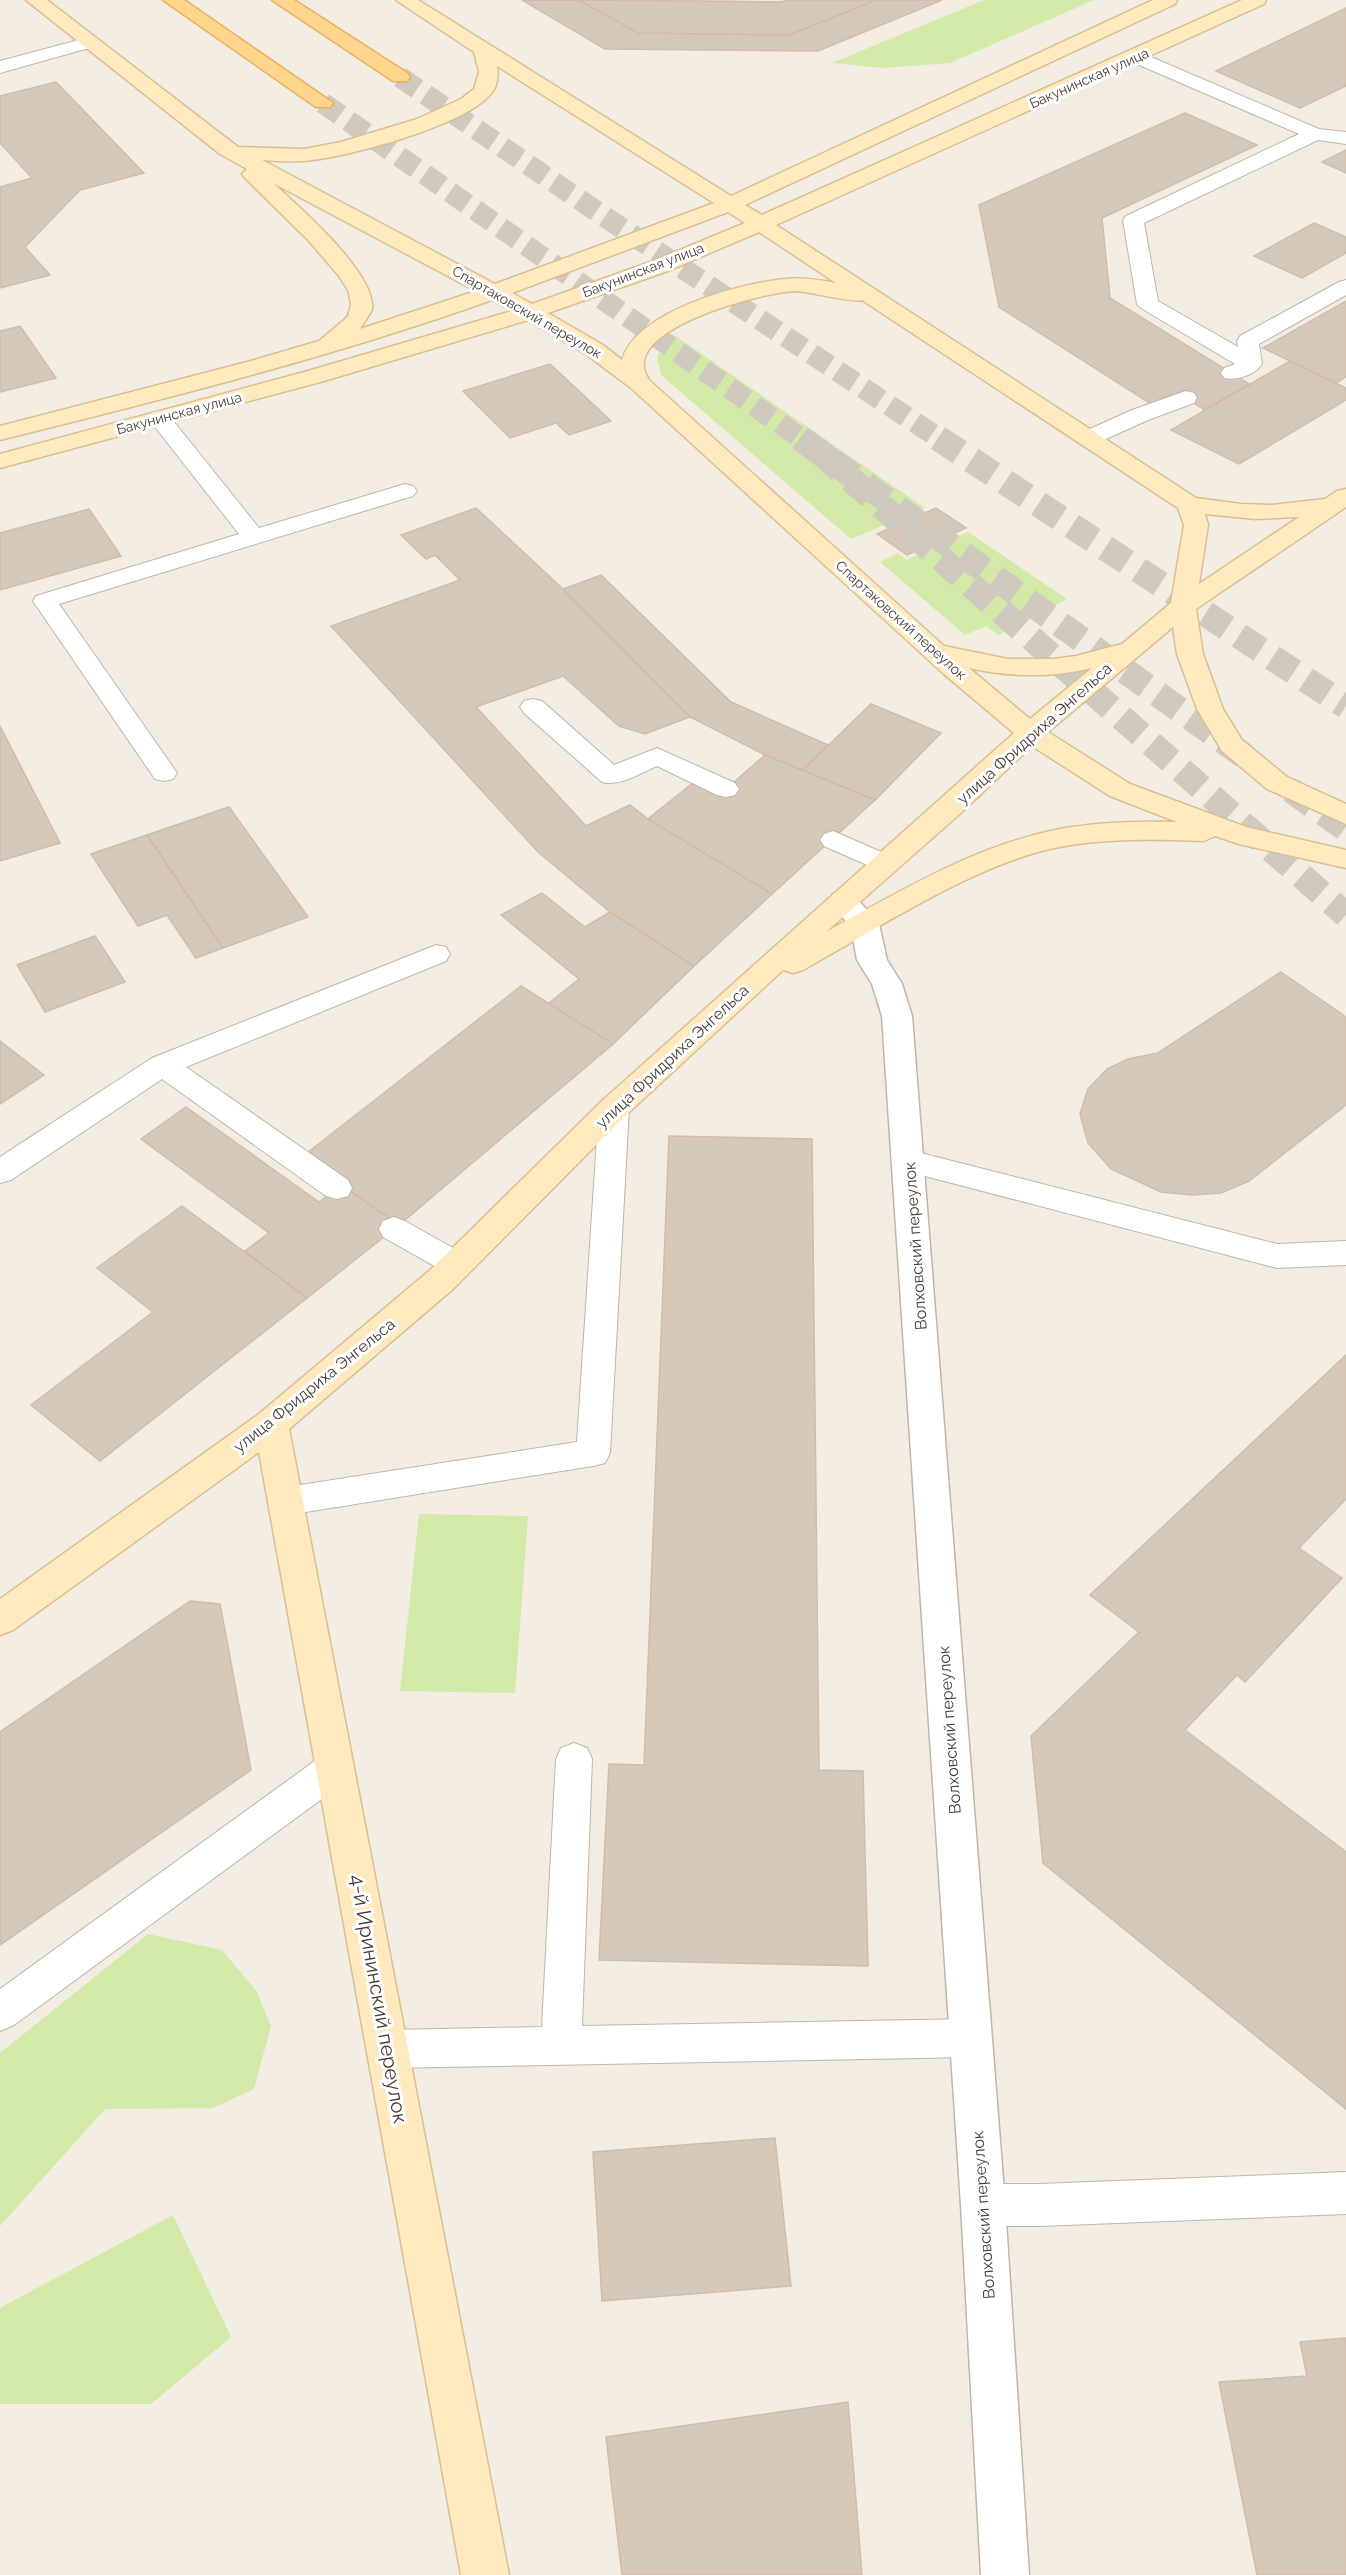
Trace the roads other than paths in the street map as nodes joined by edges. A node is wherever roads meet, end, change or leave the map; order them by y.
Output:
1 (34, 0) edge
2 (172, 0) edge
3 (281, 0) edge
4 (405, 0) edge
5 (1168, 0) edge
6 (1257, 0) edge
7 (90, 42) junction
8 (483, 50) junction
9 (1137, 57) junction
10 (0, 67) edge
11 (400, 77) tunnel mouth
12 (324, 103) tunnel mouth
13 (1315, 134) junction
14 (1346, 138) edge
15 (227, 150) junction
16 (730, 204) junction
17 (760, 225) junction
18 (1346, 286) edge
19 (495, 292) junction
20 (878, 301) junction
21 (531, 312) junction
22 (319, 348) junction
23 (639, 383) junction
24 (1186, 398) dead end
25 (159, 418) junction
26 (0, 433) edge
27 (1089, 438) junction
28 (0, 460) edge
29 (405, 491) dead end
30 (1340, 500) edge
31 (1189, 504) junction
32 (254, 537) junction
33 (1183, 606) junction
34 (1145, 637) junction
35 (936, 651) junction
36 (533, 706) dead end
37 (1030, 733) junction
38 (164, 773) dead end
39 (726, 789) dead end
40 (1346, 815) edge
41 (1239, 835) junction
42 (833, 840) dead end
43 (1346, 859) edge
44 (885, 864) junction
45 (843, 901) junction
46 (865, 924) junction
47 (436, 954) dead end
48 (744, 990) junction
49 (162, 1065) junction
50 (614, 1108) junction
51 (909, 1161) junction
52 (0, 1172) edge
53 (337, 1188) dead end
54 (394, 1230) dead end
55 (1346, 1253) edge
56 (456, 1264) junction
57 (271, 1424) junction
58 (287, 1501) junction
59 (0, 1619) edge
60 (574, 1759) dead end
61 (336, 1767) junction
62 (0, 2012) edge
63 (971, 2038) junction
64 (561, 2045) junction
65 (388, 2049) junction
66 (1346, 2193) edge
67 (983, 2205) junction
68 (485, 2575) edge
69 (1005, 2575) edge

1 - 7 main road, Спартаковский переулок
2 - 12 main road
3 - 11 main road
4 - 8 main road
5 - 16 main road, Бакунинская улица
6 - 9 main road, Бакунинская улица
7 - 10 lane
7 - 15 main road, Спартаковский переулок
8 - 15 main road
8 - 16 main road
9 - 13 lane
9 - 17 main road, Бакунинская улица
13 - 14 lane
13 - 18 lane
15 - 19 main road, Спартаковский переулок
15 - 22 main road
16 - 17 main road
16 - 19 main road, Бакунинская улица
17 - 20 main road
17 - 21 main road, Бакунинская улица
19 - 21 main road, Спартаковский переулок
19 - 22 main road, Бакунинская улица
20 - 23 main road
20 - 27 main road
21 - 23 main road, Спартаковский переулок
21 - 25 main road, Бакунинская улица
22 - 26 main road, Бакунинская улица
23 - 35 main road, Спартаковский переулок
24 - 27 lane
25 - 28 main road, Бакунинская улица
25 - 32 lane
27 - 31 main road
29 - 32 lane
30 - 31 main road
30 - 33 main road, улица Фридриха Энгельса
31 - 33 main road
32 - 38 lane
33 - 34 main road, улица Фридриха Энгельса
33 - 40 main road
34 - 35 main road
34 - 37 main road, улица Фридриха Энгельса
35 - 37 main road, Спартаковский переулок
36 - 39 lane
37 - 41 main road, Спартаковский переулок
37 - 44 main road, улица Фридриха Энгельса
41 - 43 main road
41 - 46 main road
42 - 44 lane
44 - 45 main road, улица Фридриха Энгельса
45 - 46 street
45 - 48 main road, улица Фридриха Энгельса
46 - 48 main road
46 - 51 street, Волховский переулок
47 - 49 lane
48 - 50 main road, улица Фридриха Энгельса
49 - 52 lane
49 - 53 lane
50 - 56 main road, улица Фридриха Энгельса
50 - 58 lane
51 - 55 lane
51 - 63 street, Волховский переулок
54 - 56 lane
56 - 57 main road, улица Фридриха Энгельса
57 - 58 main road, 4-й Ирининский переулок
57 - 59 main road, улица Фридриха Энгельса
58 - 61 main road, 4-й Ирининский переулок
60 - 64 lane
61 - 62 lane
61 - 65 main road, 4-й Ирининский переулок
63 - 64 lane
63 - 67 street, Волховский переулок
64 - 65 lane
65 - 68 main road, 4-й Ирининский переулок
66 - 67 lane
67 - 69 street, Волховский переулок

